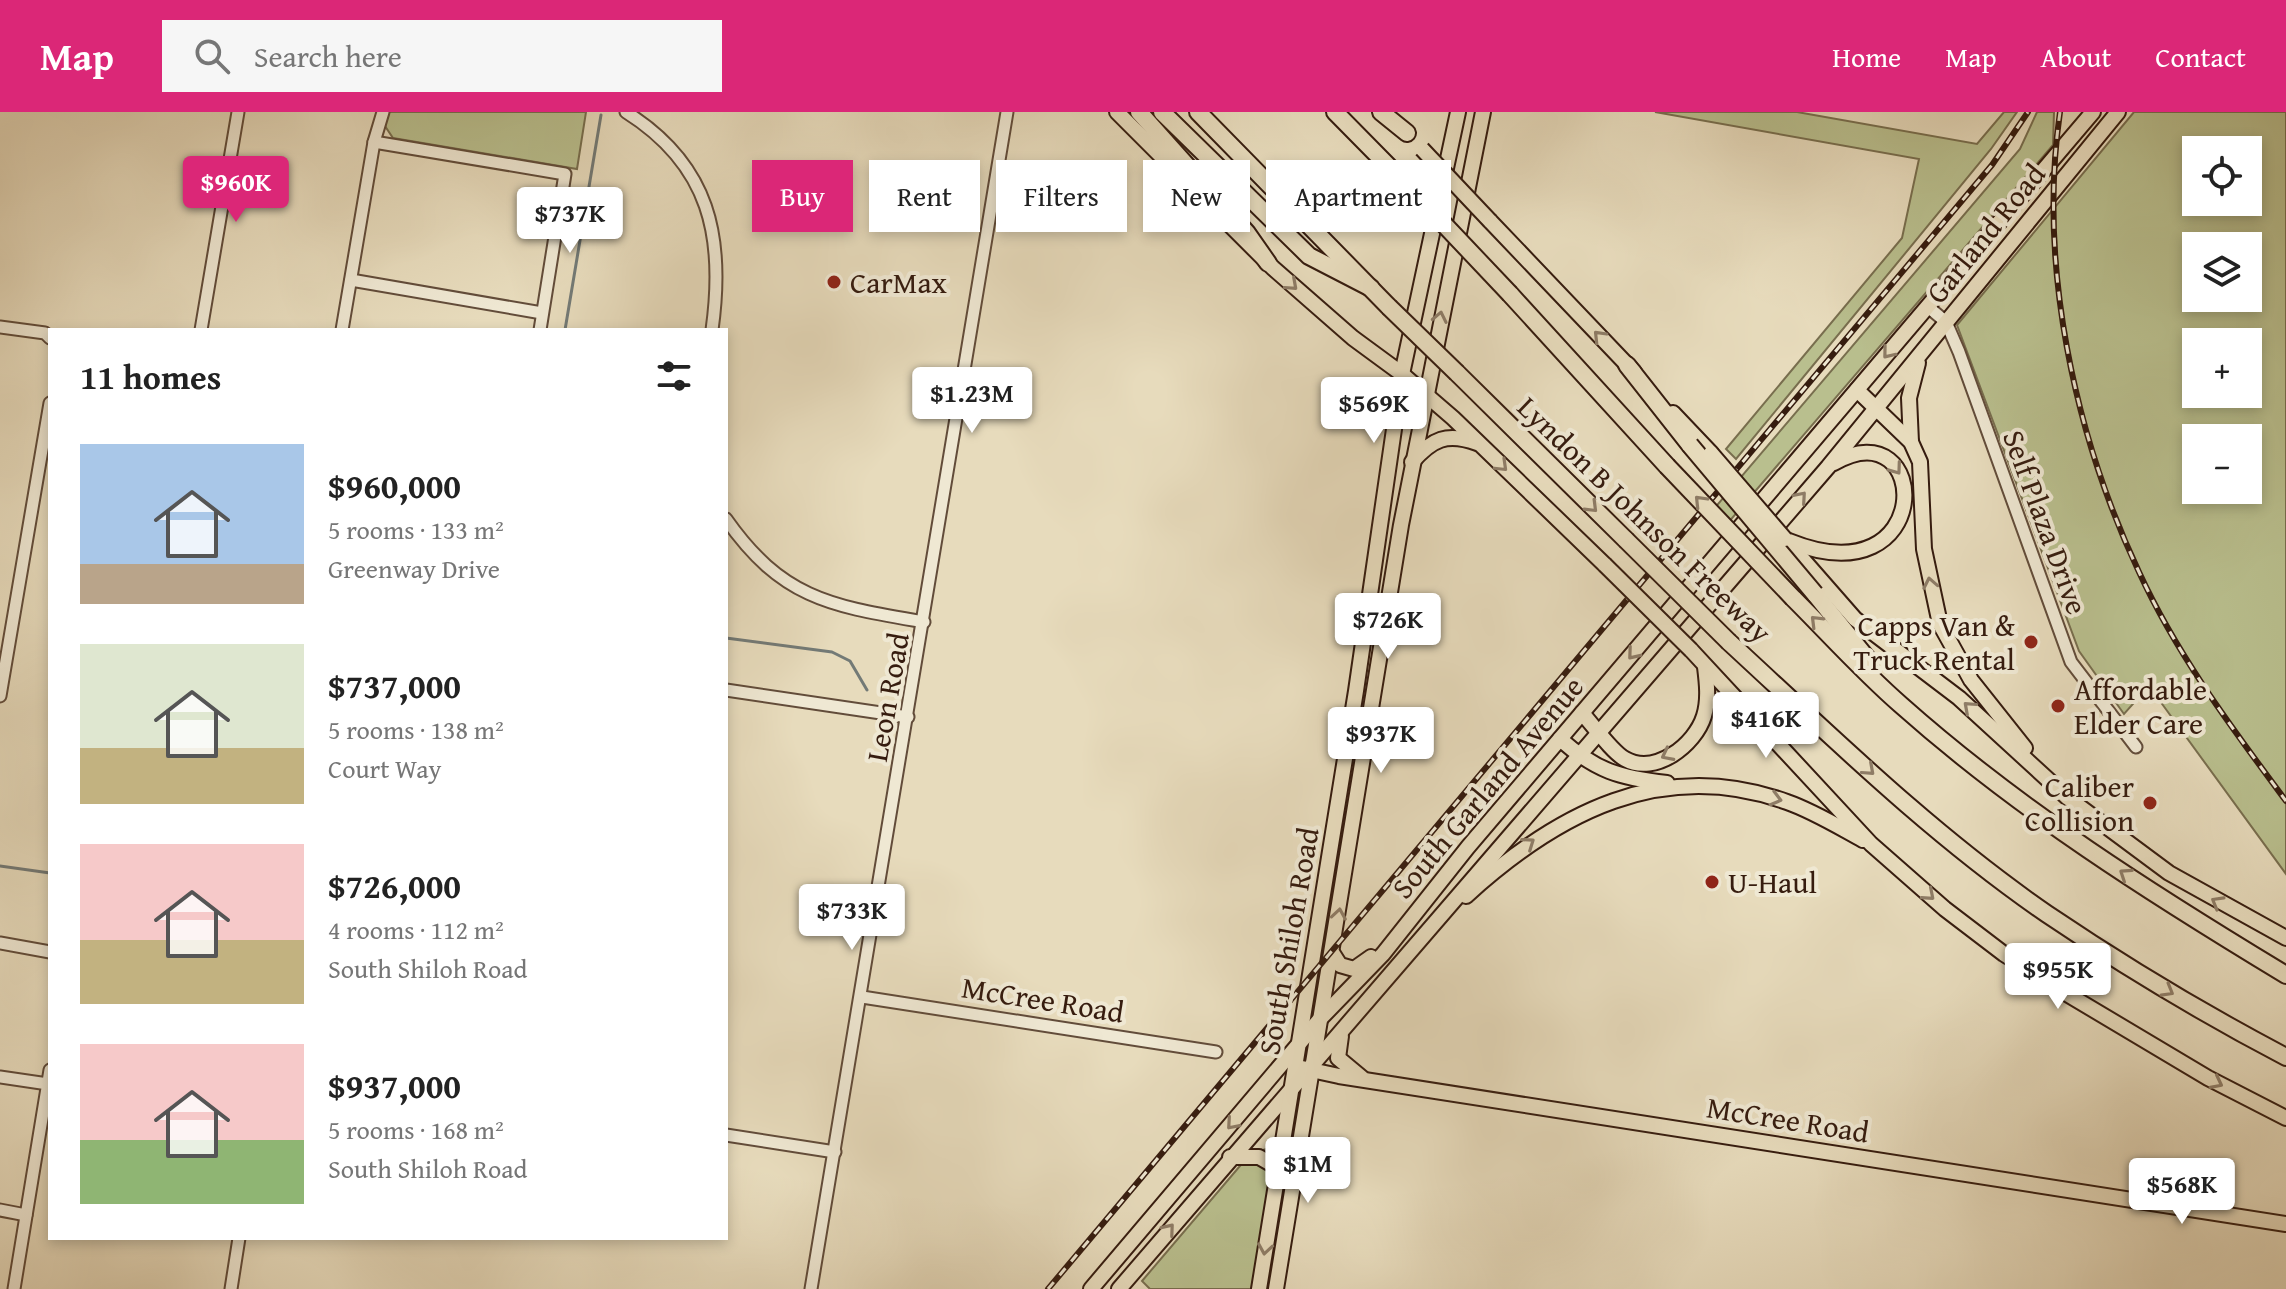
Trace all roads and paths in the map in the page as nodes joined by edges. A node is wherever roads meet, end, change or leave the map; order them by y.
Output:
1 (238, 112) edge
2 (383, 112) edge
3 (626, 112) edge
4 (1007, 112) edge
5 (1117, 112) edge
6 (1198, 112) edge
7 (1335, 112) edge
8 (1384, 112) edge
9 (1458, 112) edge
10 (1483, 112) edge
11 (2093, 112) edge
12 (2118, 112) edge
13 (1149, 115) edge
14 (1454, 130) junction
15 (1407, 133) joint
16 (1478, 133) junction
17 (374, 142) junction
18 (1268, 263) junction
19 (351, 280) junction
20 (1371, 288) junction
21 (1923, 311) junction
22 (542, 313) junction
23 (1946, 322) junction
24 (0, 327) edge
25 (201, 328) edge
26 (342, 328) edge
27 (540, 328) edge
28 (712, 328) edge
29 (48, 336) edge
30 (1924, 349) junction
31 (1627, 365) junction
32 (1402, 374) junction
33 (1857, 390) junction
34 (1425, 393) junction
35 (1878, 408) junction
36 (48, 414) edge
37 (1911, 442) junction
38 (1479, 443) junction
39 (1412, 462) junction
40 (1828, 467) junction
41 (728, 522) edge
42 (1382, 522) junction
43 (1401, 525) junction
44 (1785, 539) junction
45 (924, 622) junction
46 (1362, 652) junction
47 (3, 660) edge
48 (1705, 666) junction
49 (728, 690) edge
50 (0, 696) edge
51 (1373, 703) junction
52 (1582, 713) junction
53 (1914, 716) junction
54 (908, 717) junction
55 (1604, 736) junction
56 (1560, 739) junction
57 (2136, 747) dead end
58 (1580, 755) junction
59 (1700, 787) junction
60 (2068, 798) junction
61 (1871, 844) junction
62 (1428, 931) junction
63 (2286, 938) edge
64 (0, 943) edge
65 (48, 952) edge
66 (1333, 954) junction
67 (1383, 954) junction
68 (2286, 975) edge
69 (862, 997) junction
70 (1320, 1019) junction
71 (1346, 1025) junction
72 (1295, 1049) junction
73 (1216, 1052) dead end
74 (2286, 1057) edge
75 (1287, 1065) junction
76 (1309, 1069) junction
77 (0, 1077) edge
78 (1365, 1081) junction
79 (48, 1084) joint
80 (1290, 1089) junction
81 (2286, 1118) edge
82 (728, 1135) edge
83 (835, 1152) junction
84 (1230, 1157) junction
85 (1278, 1168) junction
86 (0, 1210) edge
87 (26, 1215) junction
88 (2286, 1224) edge
89 (239, 1240) edge
90 (14, 1289) edge
91 (231, 1289) edge
92 (811, 1289) edge
93 (1091, 1289) edge
94 (1119, 1289) edge
95 (1259, 1289) edge
96 (1276, 1289) edge

1 - 25 street
2 - 17 street
3 - 28 street
4 - 45 street, Leon Road
5 - 18 main road, Lyndon B Johnson Freeway
6 - 20 highway, Lyndon B Johnson Freeway
53 -> 7 highway, Lyndon B Johnson Freeway, bridge
8 - 15 highway
9 - 14 main road, South Shiloh Road
10 - 16 main road, South Shiloh Road
11 - 21 main road, Garland Road
12 - 23 main road, Garland Road
13 - 18 highway
13 - 20 highway
14 - 16 main road
14 - 32 main road, South Shiloh Road
31 -> 15 main road, bridge
34 -> 16 main road, South Shiloh Road
17 - 19 street
17 - 22 street
18 -> 32 main road, Lyndon B Johnson Freeway
19 - 22 street
19 - 26 street
20 -> 74 highway, Lyndon B Johnson Freeway, bridge
21 - 23 street, Self Plaza Drive
21 -> 33 main road, South Garland Avenue
22 - 27 street
23 - 30 main road, Garland Road
23 - 57 street, Self Plaza Drive
24 - 29 street
30 - 35 main road, South Garland Avenue
30 - 37 main road
31 - 44 main road, bridge
31 - 53 highway, bridge
32 - 34 main road, Lyndon B Johnson Freeway
32 - 42 main road, South Shiloh Road
33 - 35 main road
33 -> 52 main road, South Garland Avenue
34 - 38 main road, Lyndon B Johnson Freeway
34 - 39 main road, South Shiloh Road
35 - 37 main road
35 - 40 main road, South Garland Avenue
36 - 47 street
60 -> 37 main road
38 - 39 main road
38 -> 48 main road, Lyndon B Johnson Freeway, bridge
39 - 43 main road, South Shiloh Road
40 -> 44 main road
55 -> 40 main road, South Garland Avenue
41 - 45 street
42 - 43 main road
42 - 46 main road, South Shiloh Road
43 - 51 main road, South Shiloh Road
60 -> 44 main road
45 - 54 street, Leon Road
46 - 51 main road
46 - 72 main road, South Shiloh Road
47 - 50 street
48 -> 55 main road
48 - 61 main road, Lyndon B Johnson Freeway
49 - 54 street
66 -> 51 main road, South Shiloh Road
52 - 55 main road
52 - 56 main road, South Garland Avenue
68 -> 53 highway, Lyndon B Johnson Freeway
54 - 69 street, Leon Road
55 - 58 main road, South Garland Avenue
56 - 58 main road
56 - 67 main road, South Garland Avenue
58 - 59 main road
58 - 62 main road, South Garland Avenue
59 -> 61 main road
62 -> 59 main road
63 -> 60 main road
61 -> 81 main road, Lyndon B Johnson Freeway
62 - 71 main road, South Garland Avenue
64 - 65 street
66 - 67 main road
66 - 70 main road, South Shiloh Road
67 - 70 main road, South Garland Avenue
69 - 73 street, McCree Road
69 - 83 street, Leon Road
70 - 72 main road, South Garland Avenue
70 - 76 main road, South Shiloh Road
71 - 76 main road, South Garland Avenue
71 - 78 main road
72 - 75 main road, South Garland Avenue
75 - 76 main road, McCree Road
75 - 80 main road, South Shiloh Road
75 -> 93 main road, South Garland Avenue
76 - 78 main road, McCree Road
76 - 80 main road, South Garland Avenue
76 - 96 main road, South Shiloh Road
77 - 79 street
78 - 88 main road, McCree Road
79 - 87 street
80 - 84 main road, South Garland Avenue
80 - 85 main road, South Shiloh Road
82 - 83 street
83 - 92 street, Leon Road
84 - 85 main road
94 -> 84 main road, South Garland Avenue
85 -> 95 main road, South Shiloh Road
86 - 87 street
87 - 90 street
89 - 91 street

